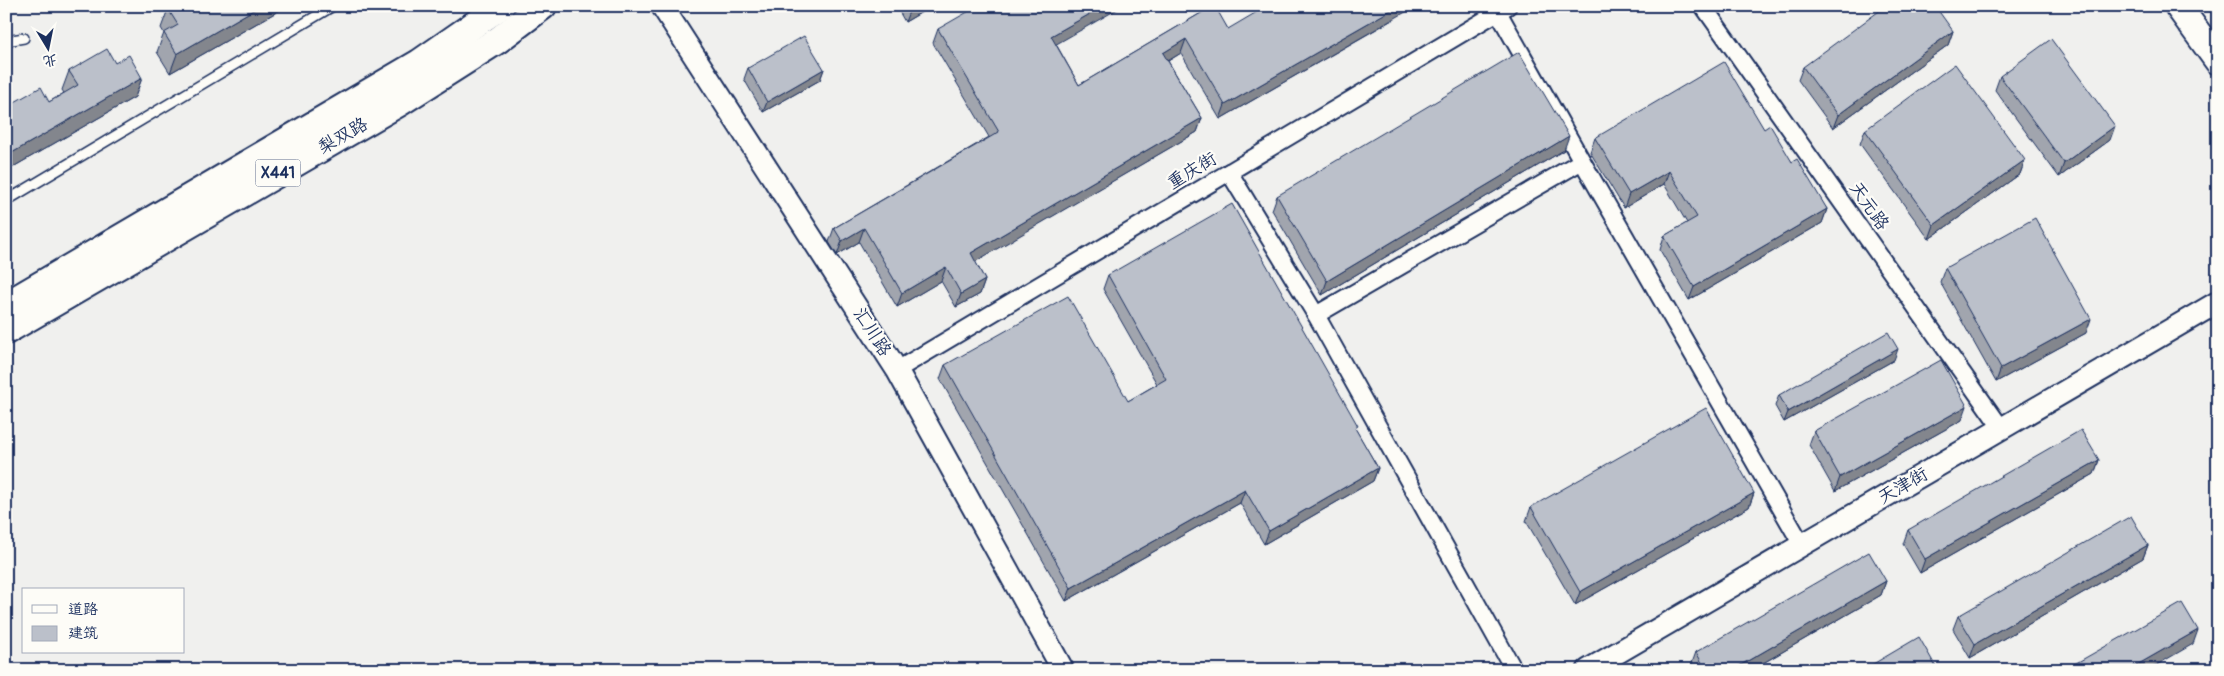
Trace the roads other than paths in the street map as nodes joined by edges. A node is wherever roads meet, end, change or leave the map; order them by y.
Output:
1 (333, 6) edge
2 (501, 6) edge
3 (543, 6) edge
4 (662, 6) edge
5 (1703, 6) edge
6 (2178, 6) edge
7 (1503, 9) edge
8 (24, 38) dead end
9 (6, 41) edge
10 (2218, 61) edge
11 (1582, 161) junction
12 (1229, 172) junction
13 (6, 201) edge
14 (2218, 302) edge
15 (6, 305) edge
16 (1316, 315) junction
17 (6, 331) edge
18 (897, 370) junction
19 (2002, 429) junction
20 (1802, 545) junction
21 (1063, 670) edge
22 (1514, 670) edge
23 (1588, 670) edge

1 - 13 lane
2 - 15 main road, 梨双路 / X441
3 - 17 main road, 梨双路 / X441
4 - 18 street, 汇川路
5 - 19 street, 天元路
6 - 10 main road
7 - 11 street
7 - 12 street, 重庆街
8 - 9 lane
11 - 16 street
11 - 20 street
12 - 16 street
12 - 18 street, 重庆街
14 - 19 street, 天津街
16 - 22 street
18 - 21 street, 汇川路
19 - 20 street, 天津街
20 - 23 street, 天津街

